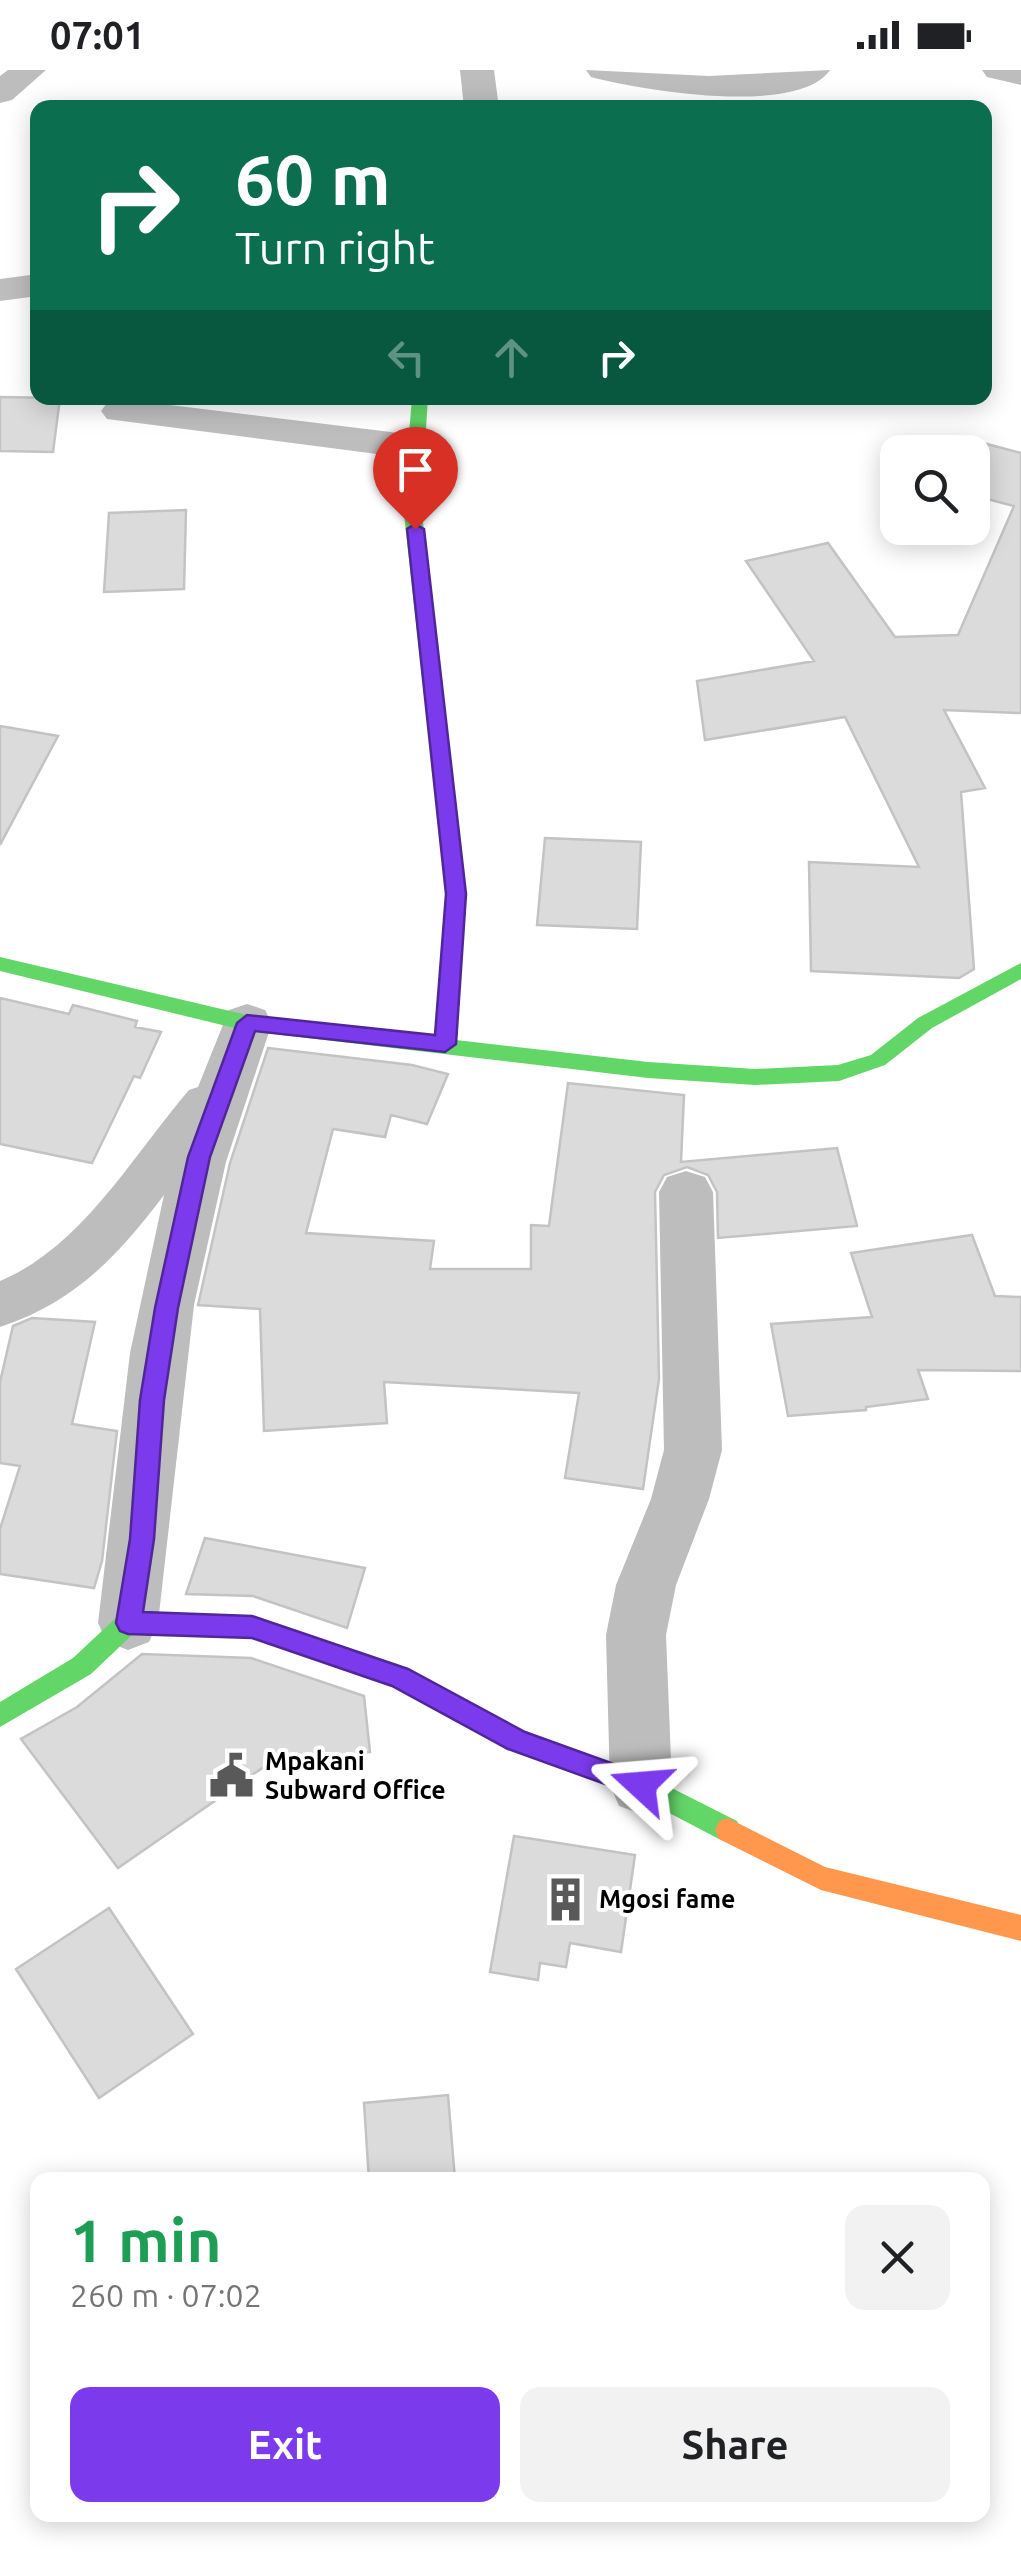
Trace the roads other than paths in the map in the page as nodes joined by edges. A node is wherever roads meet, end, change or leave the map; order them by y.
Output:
1 (29, 70) edge
2 (477, 70) edge
3 (603, 70) edge
4 (813, 70) edge
5 (1000, 70) edge
6 (1021, 75) edge
7 (0, 93) edge
8 (481, 100) edge
9 (419, 405) edge
10 (121, 411) dead end
11 (416, 447) junction
12 (0, 964) edge
13 (1021, 969) edge
14 (247, 1023) junction
15 (445, 1044) junction
16 (222, 1087) junction
17 (686, 1192) dead end
18 (0, 1305) edge
19 (128, 1623) junction
20 (0, 1716) edge
21 (641, 1785) junction
22 (1021, 1928) edge

1 - 7 street
2 - 8 street
3 - 4 street
5 - 6 street
9 - 11 street
10 - 11 street
11 - 15 street
12 - 14 street
13 - 15 street
14 - 15 street
14 - 16 street
16 - 18 street
16 - 19 street
17 - 21 street
19 - 20 street
19 - 21 street
21 - 22 street

